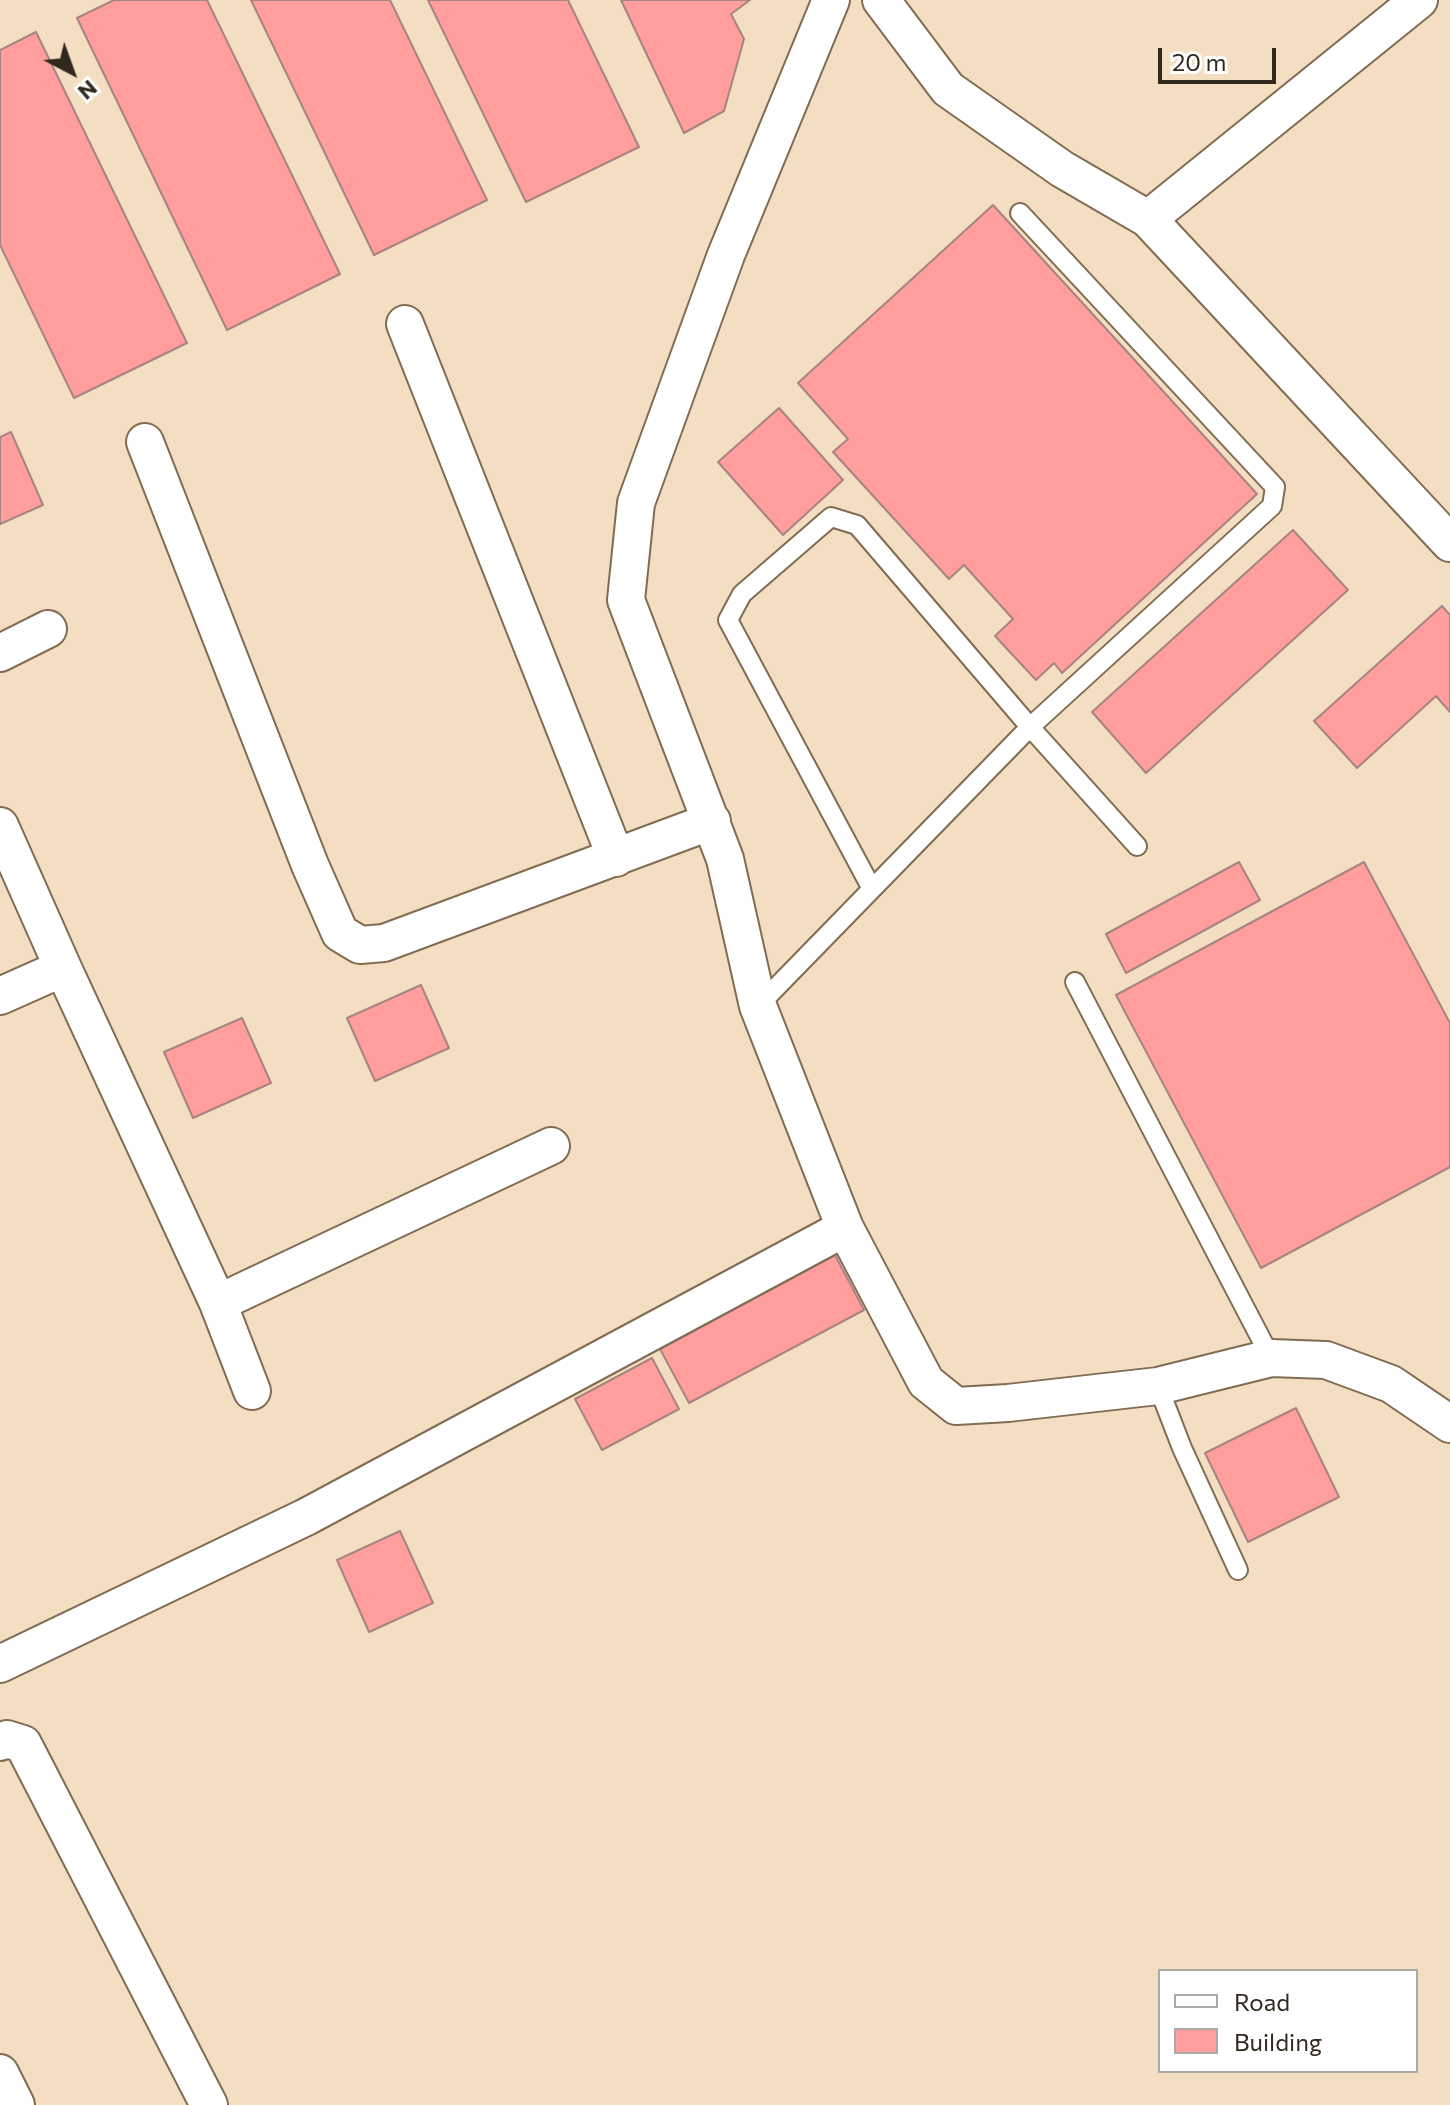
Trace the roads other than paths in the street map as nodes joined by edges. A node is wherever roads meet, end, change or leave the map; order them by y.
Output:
1 (831, 0) edge
2 (881, 0) edge
3 (1419, 0) edge
4 (1020, 213) dead end
5 (1148, 219) junction
6 (405, 324) dead end
7 (145, 442) dead end
8 (1450, 543) edge
9 (48, 629) dead end
10 (0, 653) edge
11 (1030, 727) junction
12 (712, 821) junction
13 (0, 826) edge
14 (1137, 846) dead end
15 (616, 858) junction
16 (872, 889) junction
17 (63, 968) junction
18 (1075, 982) dead end
19 (0, 996) edge
20 (758, 1006) junction
21 (551, 1146) dead end
22 (845, 1228) junction
23 (218, 1303) junction
24 (1271, 1358) junction
25 (1158, 1386) junction
26 (252, 1391) dead end
27 (1450, 1424) edge
28 (1238, 1570) dead end
29 (0, 1664) edge
30 (0, 1742) edge
31 (0, 2073) edge
32 (16, 2105) edge
33 (209, 2105) edge

1 - 12 street
2 - 5 street
3 - 5 street
4 - 11 lane
5 - 8 street
6 - 15 street
7 - 15 street
9 - 10 street
11 - 14 lane
11 - 16 lane
11 - 16 lane
12 - 15 street
12 - 20 street
13 - 17 street
16 - 20 lane
17 - 19 street
17 - 23 street
18 - 24 lane
20 - 22 street
21 - 23 street
22 - 25 street
22 - 29 street
23 - 26 street
24 - 25 street
24 - 27 street
25 - 28 lane
30 - 33 street
31 - 32 street

